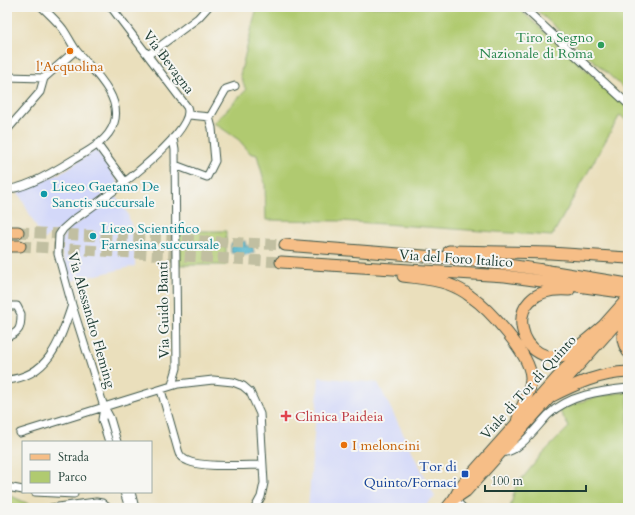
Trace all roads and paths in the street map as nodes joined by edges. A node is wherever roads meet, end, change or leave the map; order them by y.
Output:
1 (42, 7) edge
2 (111, 7) edge
3 (523, 7) edge
4 (205, 8) edge
5 (76, 50) junction
6 (148, 55) junction
7 (7, 77) edge
8 (44, 78) junction
9 (234, 86) dead end
10 (628, 104) edge
11 (189, 115) junction
12 (209, 117) junction
13 (7, 130) edge
14 (173, 138) junction
15 (97, 144) junction
16 (175, 166) junction
17 (125, 182) junction
18 (7, 189) edge
19 (285, 245) tunnel mouth
20 (7, 246) edge
21 (20, 246) tunnel mouth
22 (366, 251) junction
23 (628, 258) edge
24 (281, 262) tunnel mouth
25 (318, 264) junction
26 (540, 275) junction
27 (628, 284) edge
28 (600, 289) junction
29 (628, 293) edge
30 (628, 298) edge
31 (72, 305) junction
32 (7, 306) edge
33 (628, 310) edge
34 (628, 316) edge
35 (602, 327) junction
36 (7, 337) edge
37 (628, 352) edge
38 (628, 372) edge
39 (7, 380) edge
40 (172, 385) junction
41 (628, 388) edge
42 (161, 390) junction
43 (550, 397) junction
44 (104, 407) junction
45 (517, 428) junction
46 (20, 433) dead end
47 (530, 434) junction
48 (109, 441) edge
49 (117, 441) edge
50 (502, 452) junction
51 (263, 465) junction
52 (7, 487) edge
53 (22, 490) edge
54 (74, 493) edge
55 (124, 493) edge
56 (131, 493) edge
57 (454, 499) junction
58 (75, 504) junction
59 (51, 508) edge
60 (108, 508) edge
61 (129, 508) edge
62 (135, 508) edge
63 (255, 508) edge
64 (447, 508) edge
65 (463, 508) edge

1 - 5 street
2 - 6 street, Via Bevagna
3 - 10 street
4 - 6 street
5 - 8 street
5 - 15 street
6 - 11 street, Via Bevagna
7 - 8 street
8 - 13 street
9 - 12 street
11 - 12 street
11 - 14 street
12 - 16 street
14 - 16 street, Via Guido Banti
14 - 17 street
15 - 17 street
15 - 18 street
16 - 40 street, Via Guido Banti
17 - 31 street, Via Alessandro Fleming
19 - 22 main road, Via del Foro Italico
20 - 21 main road
22 - 23 main road
22 - 26 main road, Via del Foro Italico
24 - 25 main road, Via del Foro Italico
25 - 26 main road, Via del Foro Italico
25 - 45 main road
26 - 27 main road, Via del Foro Italico
26 - 28 main road, Via del Foro Italico
28 - 29 main road, Via del Foro Italico
28 - 35 main road
30 - 35 main road, Viale di Tor di Quinto
31 - 39 street
31 - 44 street, Via Alessandro Fleming
32 - 36 street
33 - 43 main road, Viale di Tor di Quinto
34 - 37 main road
35 - 45 main road, Viale di Tor di Quinto
38 - 43 main road
40 - 42 street
40 - 51 street
41 - 47 street
42 - 44 street
42 - 51 street
43 - 45 main road, Viale di Tor di Quinto
44 - 46 street
44 - 48 street, Via Alessandro Fleming
44 - 49 street, Via Alessandro Fleming
45 - 47 street
45 - 50 main road, Viale di Tor di Quinto
45 - 57 main road, Viale di Tor di Quinto
47 - 50 street
50 - 57 main road, Viale di Tor di Quinto
51 - 63 street
52 - 53 street
54 - 58 street
55 - 61 street
56 - 62 street
57 - 64 main road, Viale di Tor di Quinto
57 - 65 street
58 - 59 street
58 - 60 street

